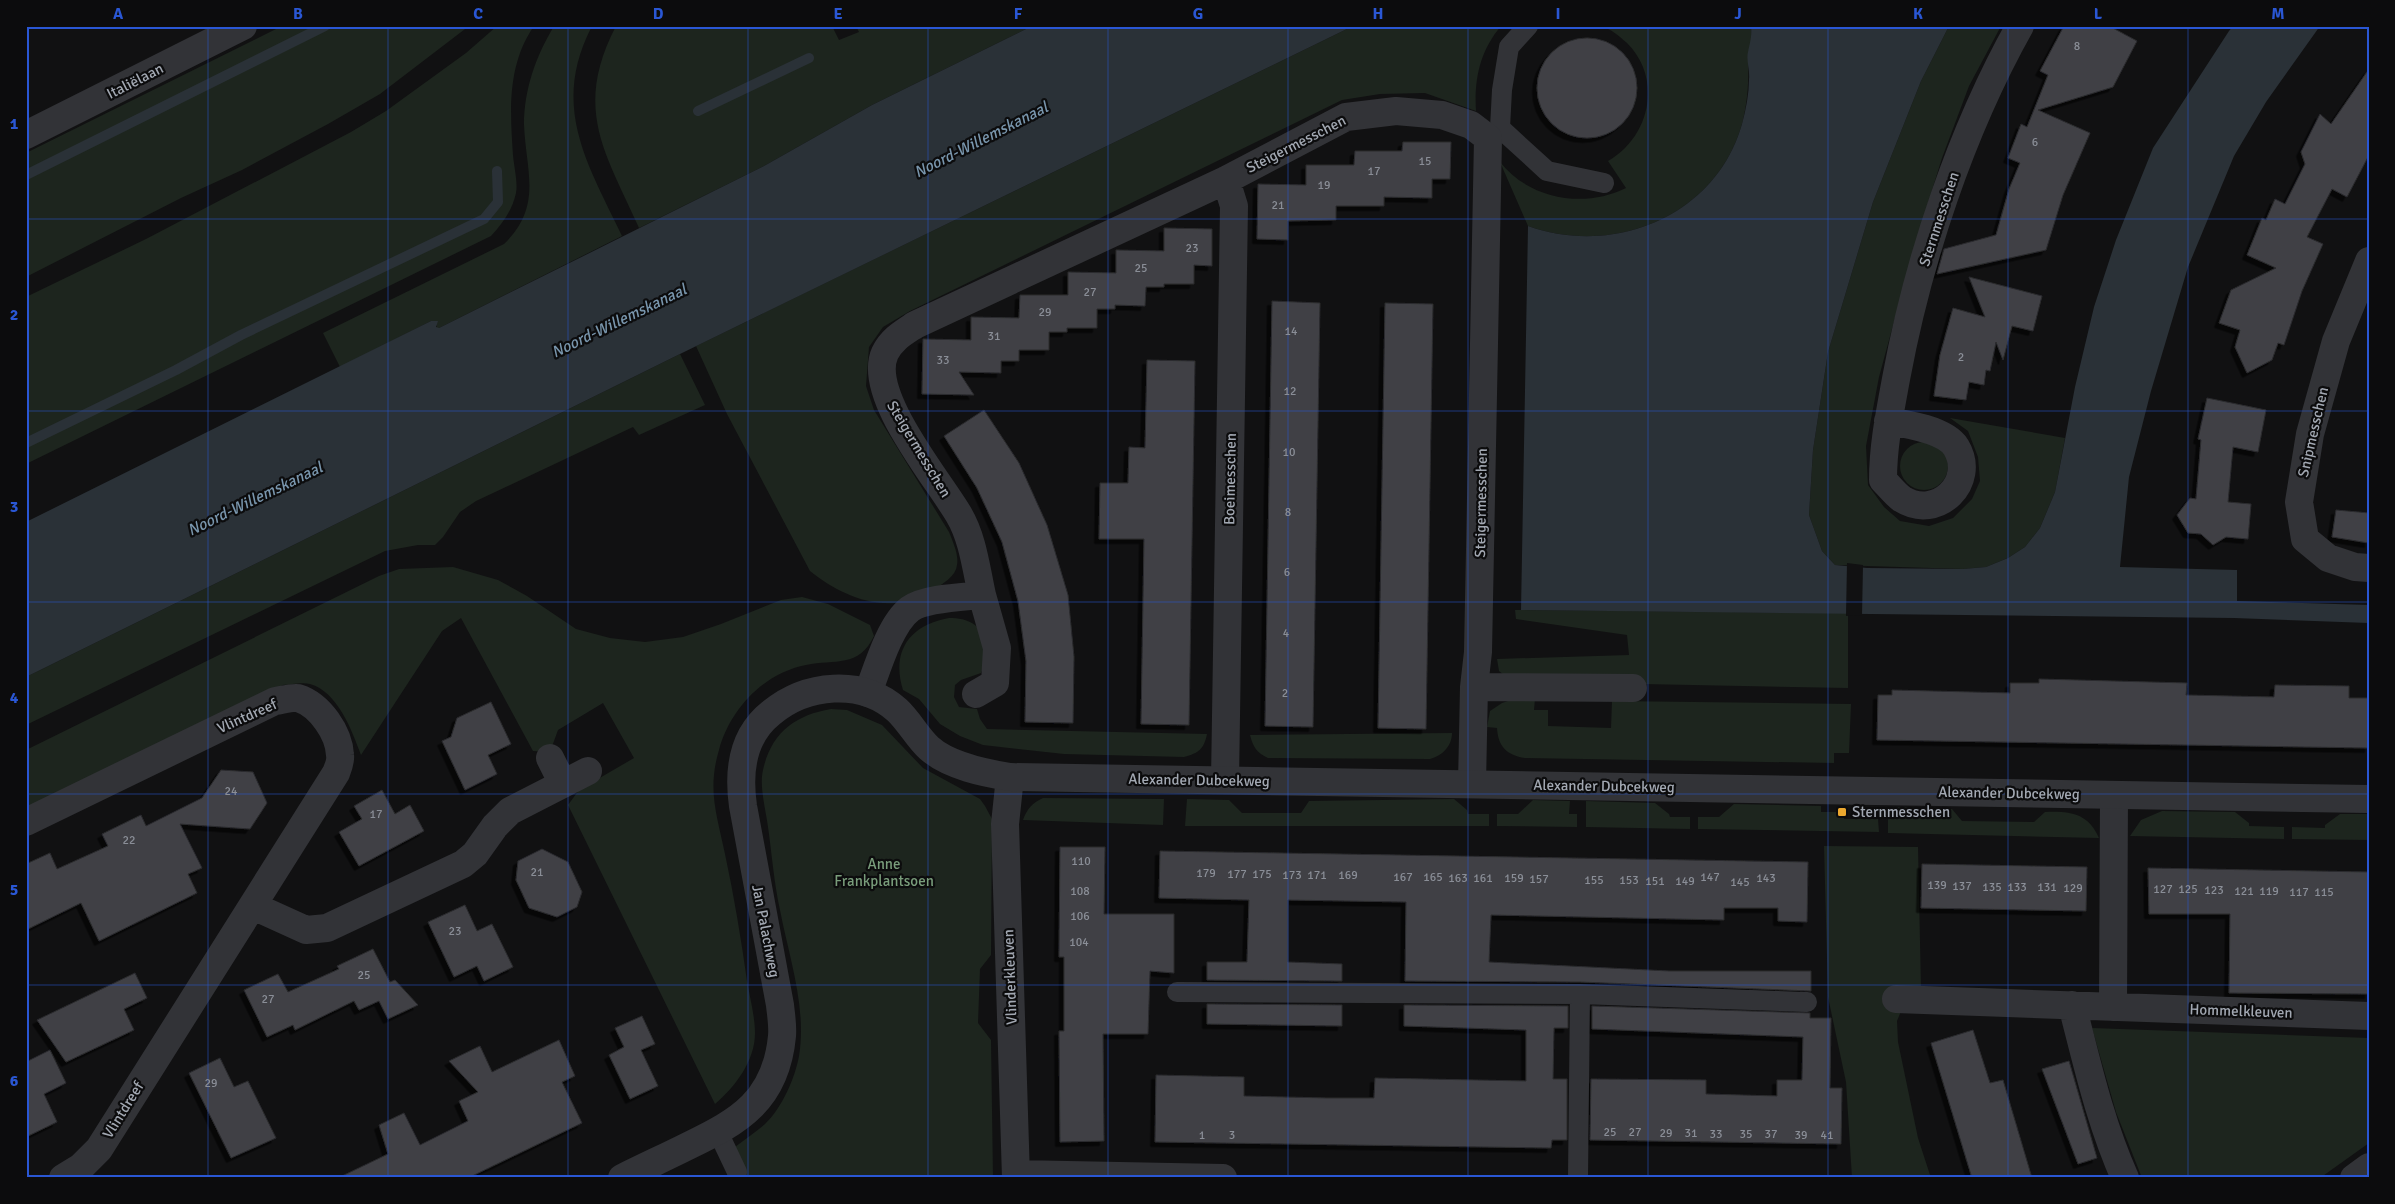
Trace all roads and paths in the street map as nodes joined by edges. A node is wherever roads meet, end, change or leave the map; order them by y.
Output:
1 (243, 26) edge
2 (1528, 26) edge
3 (2020, 26) edge
4 (1494, 133) junction
5 (26, 135) edge
6 (1226, 180) junction
7 (1604, 183) dead end
8 (2369, 261) edge
9 (1888, 421) dead end
10 (2369, 568) edge
11 (982, 595) junction
12 (1474, 686) junction
13 (1632, 688) dead end
14 (868, 693) junction
15 (976, 694) dead end
16 (550, 758) dead end
17 (588, 771) dead end
18 (1010, 777) junction
19 (1225, 780) junction
20 (563, 784) junction
21 (1472, 784) junction
22 (2114, 795) junction
23 (2369, 799) edge
24 (26, 822) edge
25 (253, 906) junction
26 (1177, 992) dead end
27 (1580, 994) junction
28 (1896, 999) dead end
29 (1806, 1002) dead end
30 (2072, 1005) junction
31 (2113, 1006) junction
32 (2369, 1016) edge
33 (718, 1132) junction
34 (2369, 1167) edge
35 (737, 1172) dead end
36 (1016, 1176) edge
37 (63, 1178) edge
38 (622, 1178) edge
39 (1223, 1178) edge
40 (1578, 1178) edge
41 (2125, 1178) edge
42 (2354, 1178) edge

1 - 5 street, Italiëlaan
2 - 4 lane
3 - 9 street, Sternmesschen
4 - 6 street, Steigermesschen
4 - 7 lane
4 - 12 street, Steigermesschen
6 - 11 street, Steigermesschen
6 - 19 street, Boeimesschen
8 - 10 street, Snipmesschen
11 - 14 street
11 - 15 street, Steigermesschen
12 - 13 street
12 - 21 street, Steigermesschen
14 - 18 street, Alexander Dubcekweg
14 - 33 street, Jan Palachweg
16 - 20 street
17 - 20 street
18 - 19 street, Alexander Dubcekweg
18 - 36 street, Vlinderkleuven
19 - 21 street, Alexander Dubcekweg
20 - 25 street
21 - 22 street, Alexander Dubcekweg
22 - 23 street, Alexander Dubcekweg
22 - 31 street
24 - 25 street, Vlintdreef
25 - 37 street, Vlintdreef
26 - 27 lane
27 - 29 lane
27 - 40 lane
28 - 30 street, Hommelkleuven
30 - 31 street, Hommelkleuven
30 - 41 street
31 - 32 street, Hommelkleuven
33 - 35 lane
33 - 38 street, Jan Palachweg
34 - 42 street
36 - 39 street

